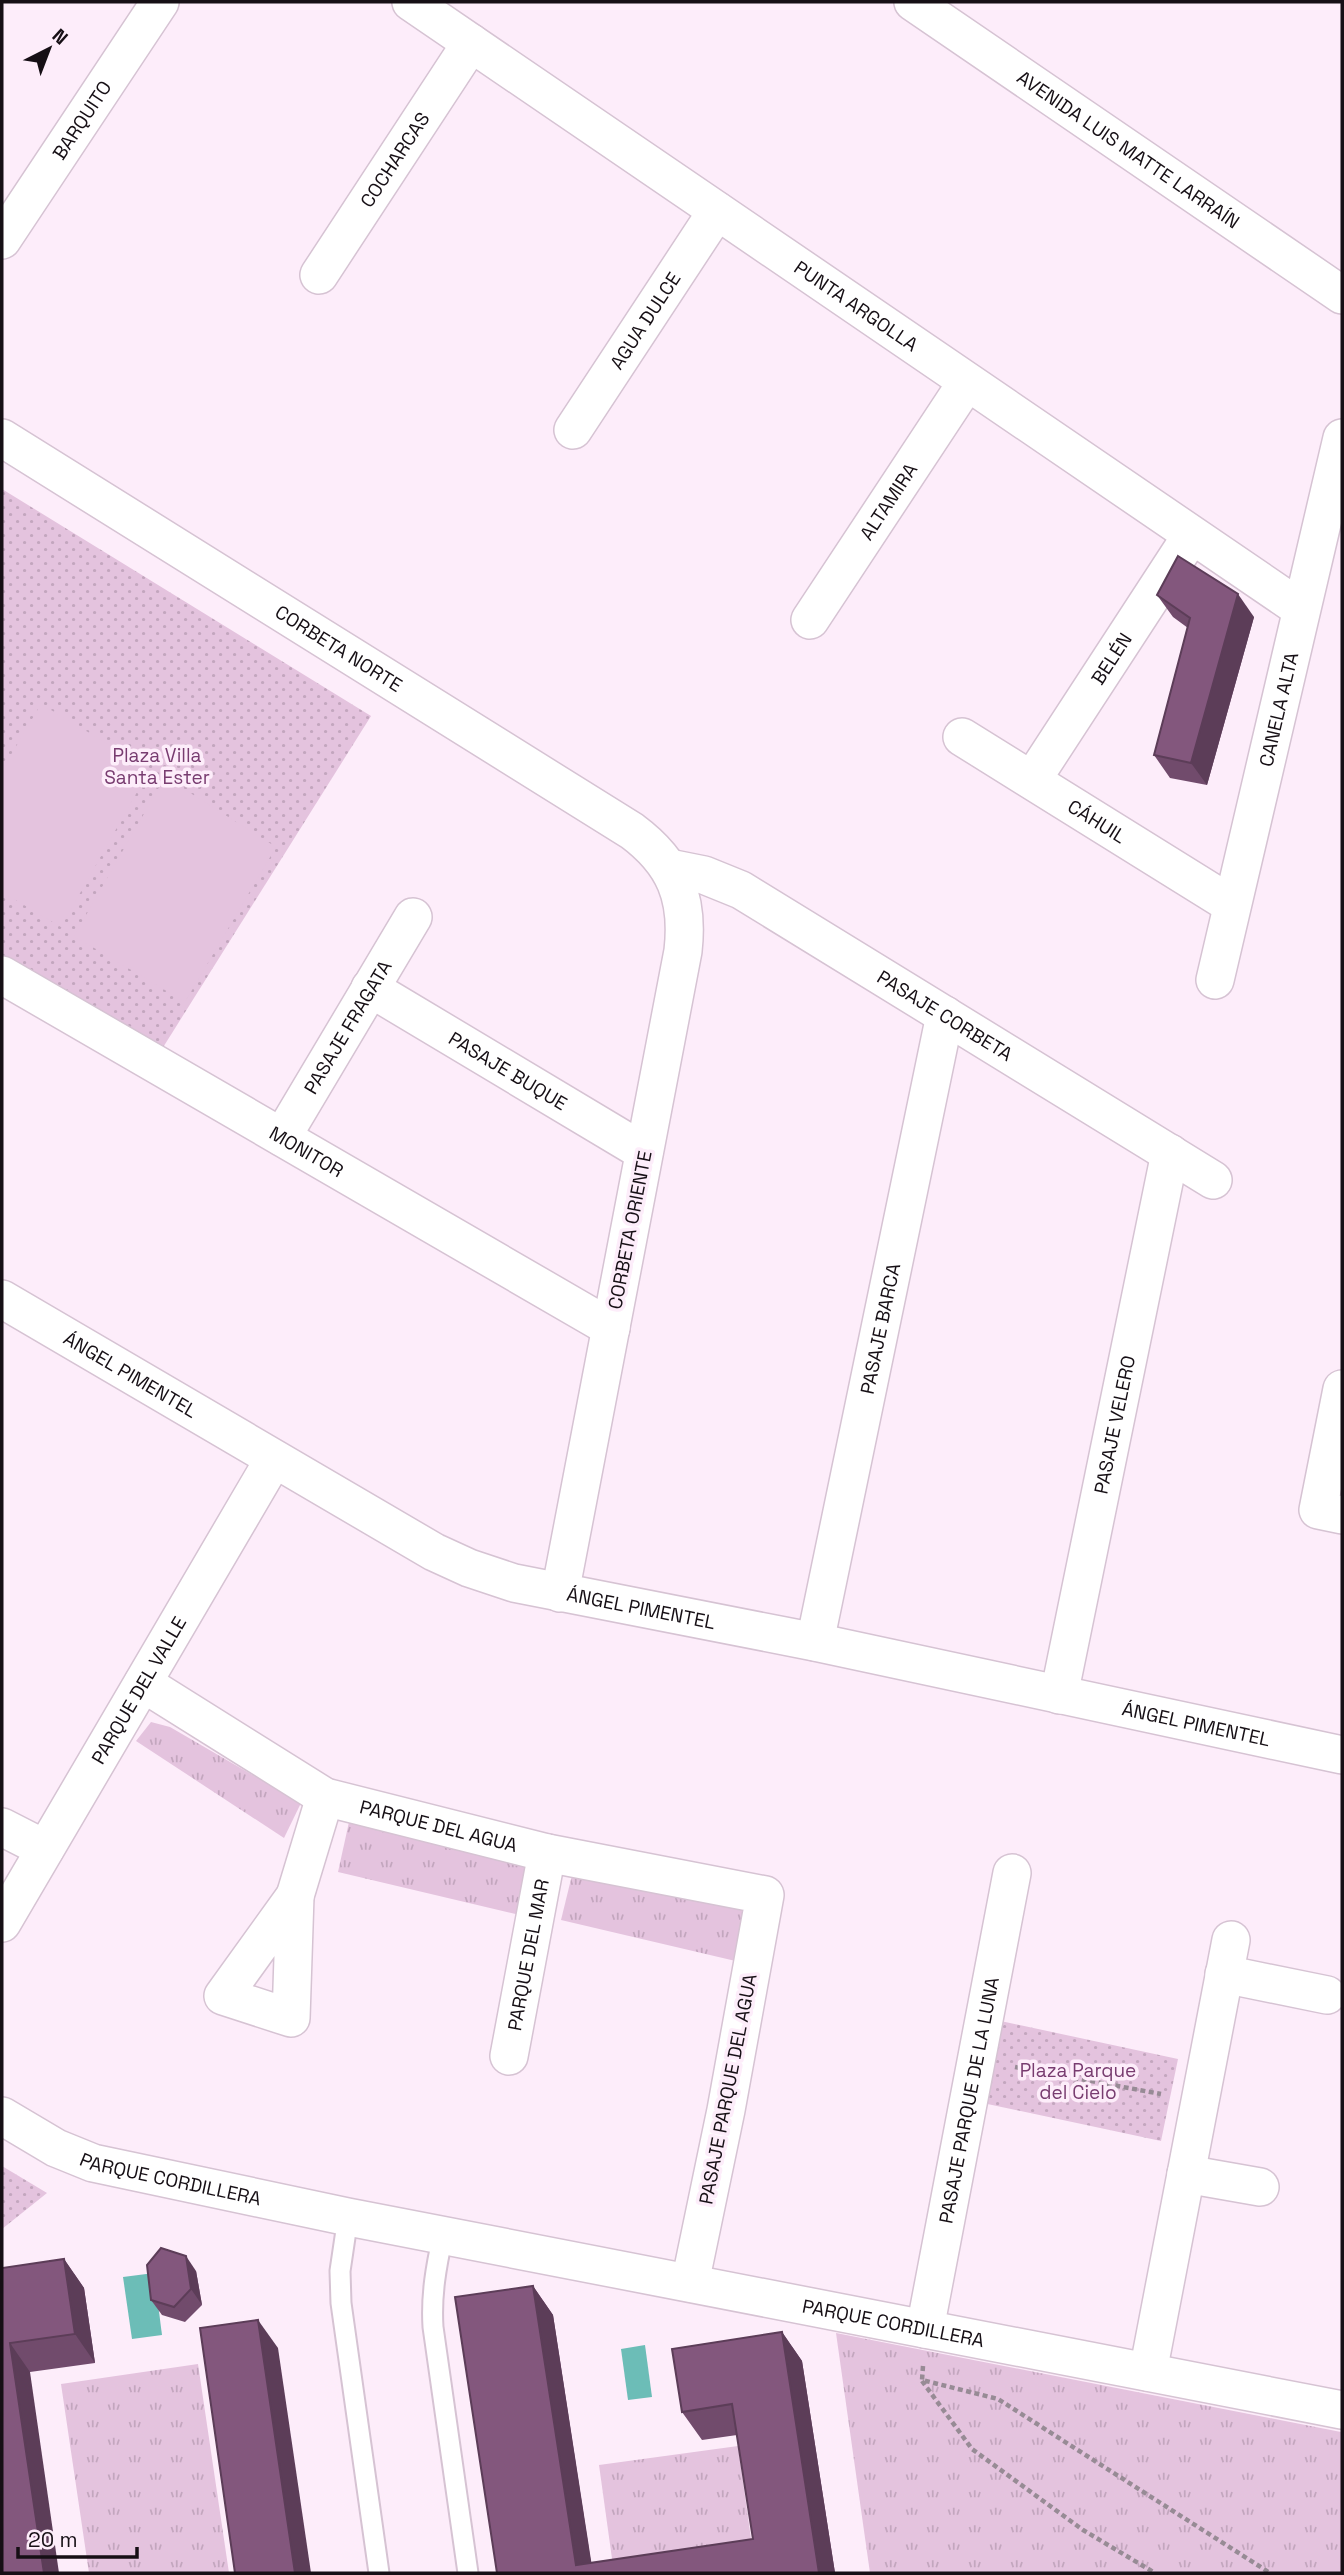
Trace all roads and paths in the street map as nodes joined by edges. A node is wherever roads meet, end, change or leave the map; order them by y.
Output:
1 (160, 2) edge
2 (411, 2) edge
3 (914, 2) edge
4 (471, 43) junction
5 (717, 211) junction
6 (2, 240) edge
7 (319, 275) dead end
8 (1342, 295) edge
9 (967, 382) junction
10 (573, 430) dead end
11 (2, 438) edge
12 (1342, 438) edge
13 (1191, 536) junction
14 (1301, 609) junction
15 (810, 620) dead end
16 (962, 737) dead end
17 (1032, 780) junction
18 (669, 868) junction
19 (1232, 905) junction
20 (413, 917) dead end
21 (2, 975) edge
22 (1215, 980) dead end
23 (370, 988) junction
24 (945, 1015) junction
25 (282, 1137) junction
26 (645, 1152) junction
27 (1170, 1153) junction
28 (1213, 1180) dead end
29 (2, 1299) edge
30 (611, 1328) junction
31 (1342, 1389) edge
32 (274, 1459) junction
33 (1342, 1515) edge
34 (560, 1593) junction
35 (815, 1642) junction
36 (143, 1683) junction
37 (1059, 1695) junction
38 (1342, 1755) edge
39 (325, 1797) junction
40 (2, 1827) edge
41 (45, 1849) junction
42 (547, 1853) junction
43 (1012, 1874) dead end
44 (765, 1895) joint
45 (295, 1896) dead end
46 (2, 1923) edge
47 (1327, 1995) dead end
48 (509, 2056) dead end
49 (976, 2060) junction
50 (1200, 2102) junction
51 (2, 2116) edge
52 (1186, 2174) junction
53 (1260, 2187) dead end
54 (348, 2217) junction
55 (443, 2235) junction
56 (690, 2283) junction
57 (925, 2329) junction
58 (1148, 2372) junction
59 (922, 2380) junction
60 (1342, 2410) edge
61 (379, 2573) edge
62 (468, 2573) edge
63 (1155, 2573) edge
64 (1270, 2573) edge

1 - 6 street, BARQUITO
2 - 4 street, PUNTA ARGOLLA
3 - 8 street, AVENIDA LUIS MATTE LARRAÍN
4 - 5 street, PUNTA ARGOLLA
4 - 7 street, COCHARCAS
5 - 9 street, PUNTA ARGOLLA
5 - 10 street, AGUA DULCE
9 - 13 street, PUNTA ARGOLLA
9 - 15 street, ALTAMIRA
11 - 18 street, CORBETA NORTE
12 - 14 street, CANELA ALTA
13 - 14 street, PUNTA ARGOLLA
13 - 17 street, BELÉN
14 - 19 street, CANELA ALTA
16 - 17 street, CÁHUIL
17 - 19 street, CÁHUIL
18 - 24 street, PASAJE CORBETA
18 - 26 street, CORBETA ORIENTE
19 - 22 street, CANELA ALTA
20 - 23 street, PASAJE FRAGATA
21 - 25 street, MONITOR
23 - 25 street, PASAJE FRAGATA
23 - 26 street, PASAJE BUQUE
24 - 27 street, PASAJE CORBETA
24 - 35 street, PASAJE BARCA
25 - 30 street, MONITOR
26 - 30 street, CORBETA ORIENTE
27 - 28 street, PASAJE CORBETA
27 - 37 street, PASAJE VELERO
29 - 32 street, ÁNGEL PIMENTEL
30 - 34 street, CORBETA ORIENTE
31 - 33 street
32 - 34 street, ÁNGEL PIMENTEL
32 - 36 street, PARQUE DEL VALLE
34 - 35 street, ÁNGEL PIMENTEL
35 - 37 street, ÁNGEL PIMENTEL
36 - 39 street, PARQUE DEL AGUA
36 - 41 street, PARQUE DEL VALLE
37 - 38 street, ÁNGEL PIMENTEL
39 - 42 street, PARQUE DEL AGUA
39 - 45 street
40 - 41 street
41 - 46 street, PARQUE DEL VALLE
42 - 44 street, PARQUE DEL AGUA
42 - 48 street, PARQUE DEL MAR
43 - 49 street, PASAJE PARQUE DE LA LUNA
44 - 56 street, PASAJE PARQUE DEL AGUA
47 - 50 street
49 - 50 path
49 - 57 street, PASAJE PARQUE DE LA LUNA
50 - 52 street
51 - 54 street, PARQUE CORDILLERA
52 - 53 street
52 - 58 street
54 - 55 street, PARQUE CORDILLERA
54 - 61 lane
55 - 56 street, PARQUE CORDILLERA
55 - 62 lane
56 - 57 street, PARQUE CORDILLERA
57 - 58 street, PARQUE CORDILLERA
57 - 59 path
58 - 60 street, PARQUE CORDILLERA
59 - 63 path
59 - 64 path

